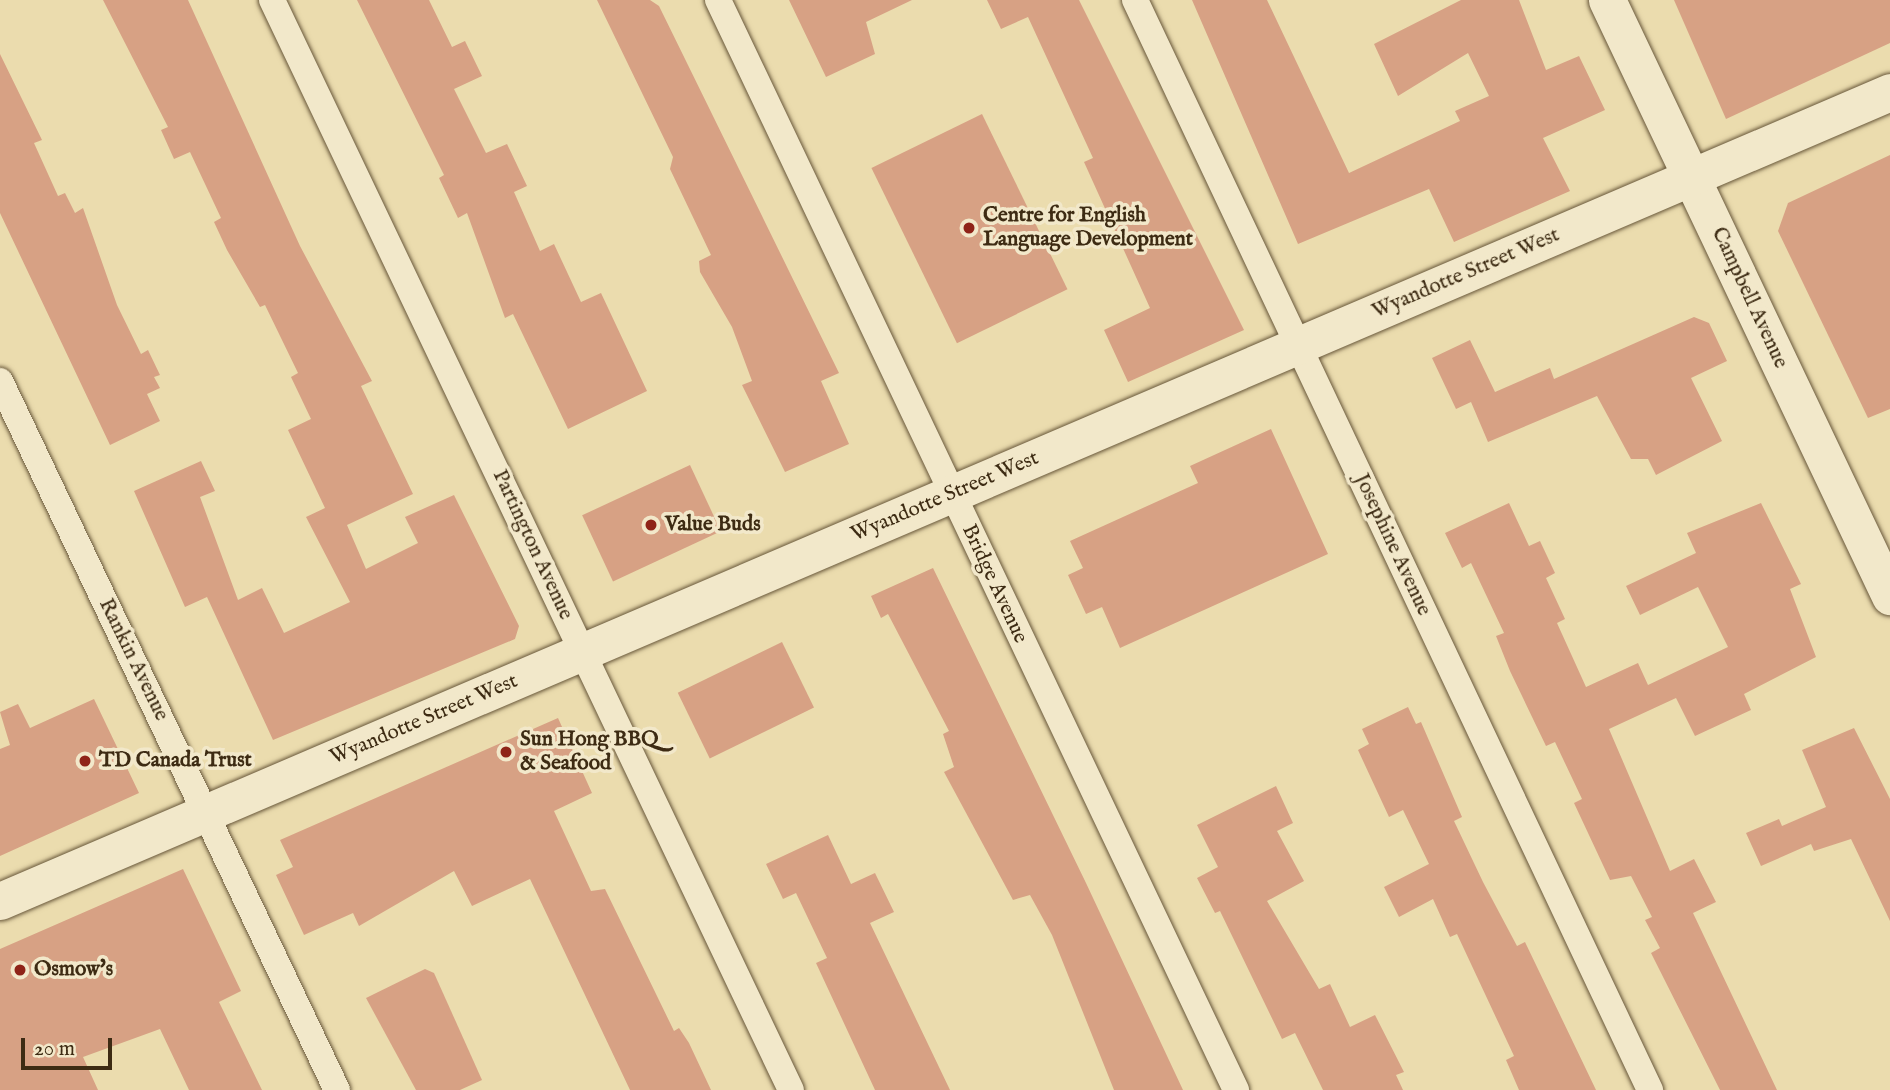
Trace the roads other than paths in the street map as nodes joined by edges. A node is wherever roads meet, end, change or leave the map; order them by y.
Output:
1 (272, 0) edge
2 (718, 0) edge
3 (1135, 0) edge
4 (1607, 0) edge
5 (1890, 92) edge
6 (1692, 177) junction
7 (1298, 346) junction
8 (0, 381) edge
9 (951, 494) junction
10 (1890, 596) edge
11 (583, 652) junction
12 (206, 813) junction
13 (0, 901) edge
14 (337, 1090) edge
15 (792, 1090) edge
16 (1236, 1090) edge
17 (1650, 1090) edge

1 - 11 street, Partington Avenue
2 - 9 street, Bridge Avenue
3 - 7 street, Josephine Avenue
4 - 6 main road, Campbell Avenue
5 - 6 main road, Wyandotte Street West
6 - 7 main road, Wyandotte Street West
6 - 10 main road, Campbell Avenue
7 - 9 main road, Wyandotte Street West
7 - 17 street, Josephine Avenue
8 - 12 street, Rankin Avenue
9 - 11 main road, Wyandotte Street West
9 - 16 street, Bridge Avenue
11 - 12 main road, Wyandotte Street West
11 - 15 street, Partington Avenue
12 - 13 main road, Wyandotte Street West
12 - 14 street, Rankin Avenue

